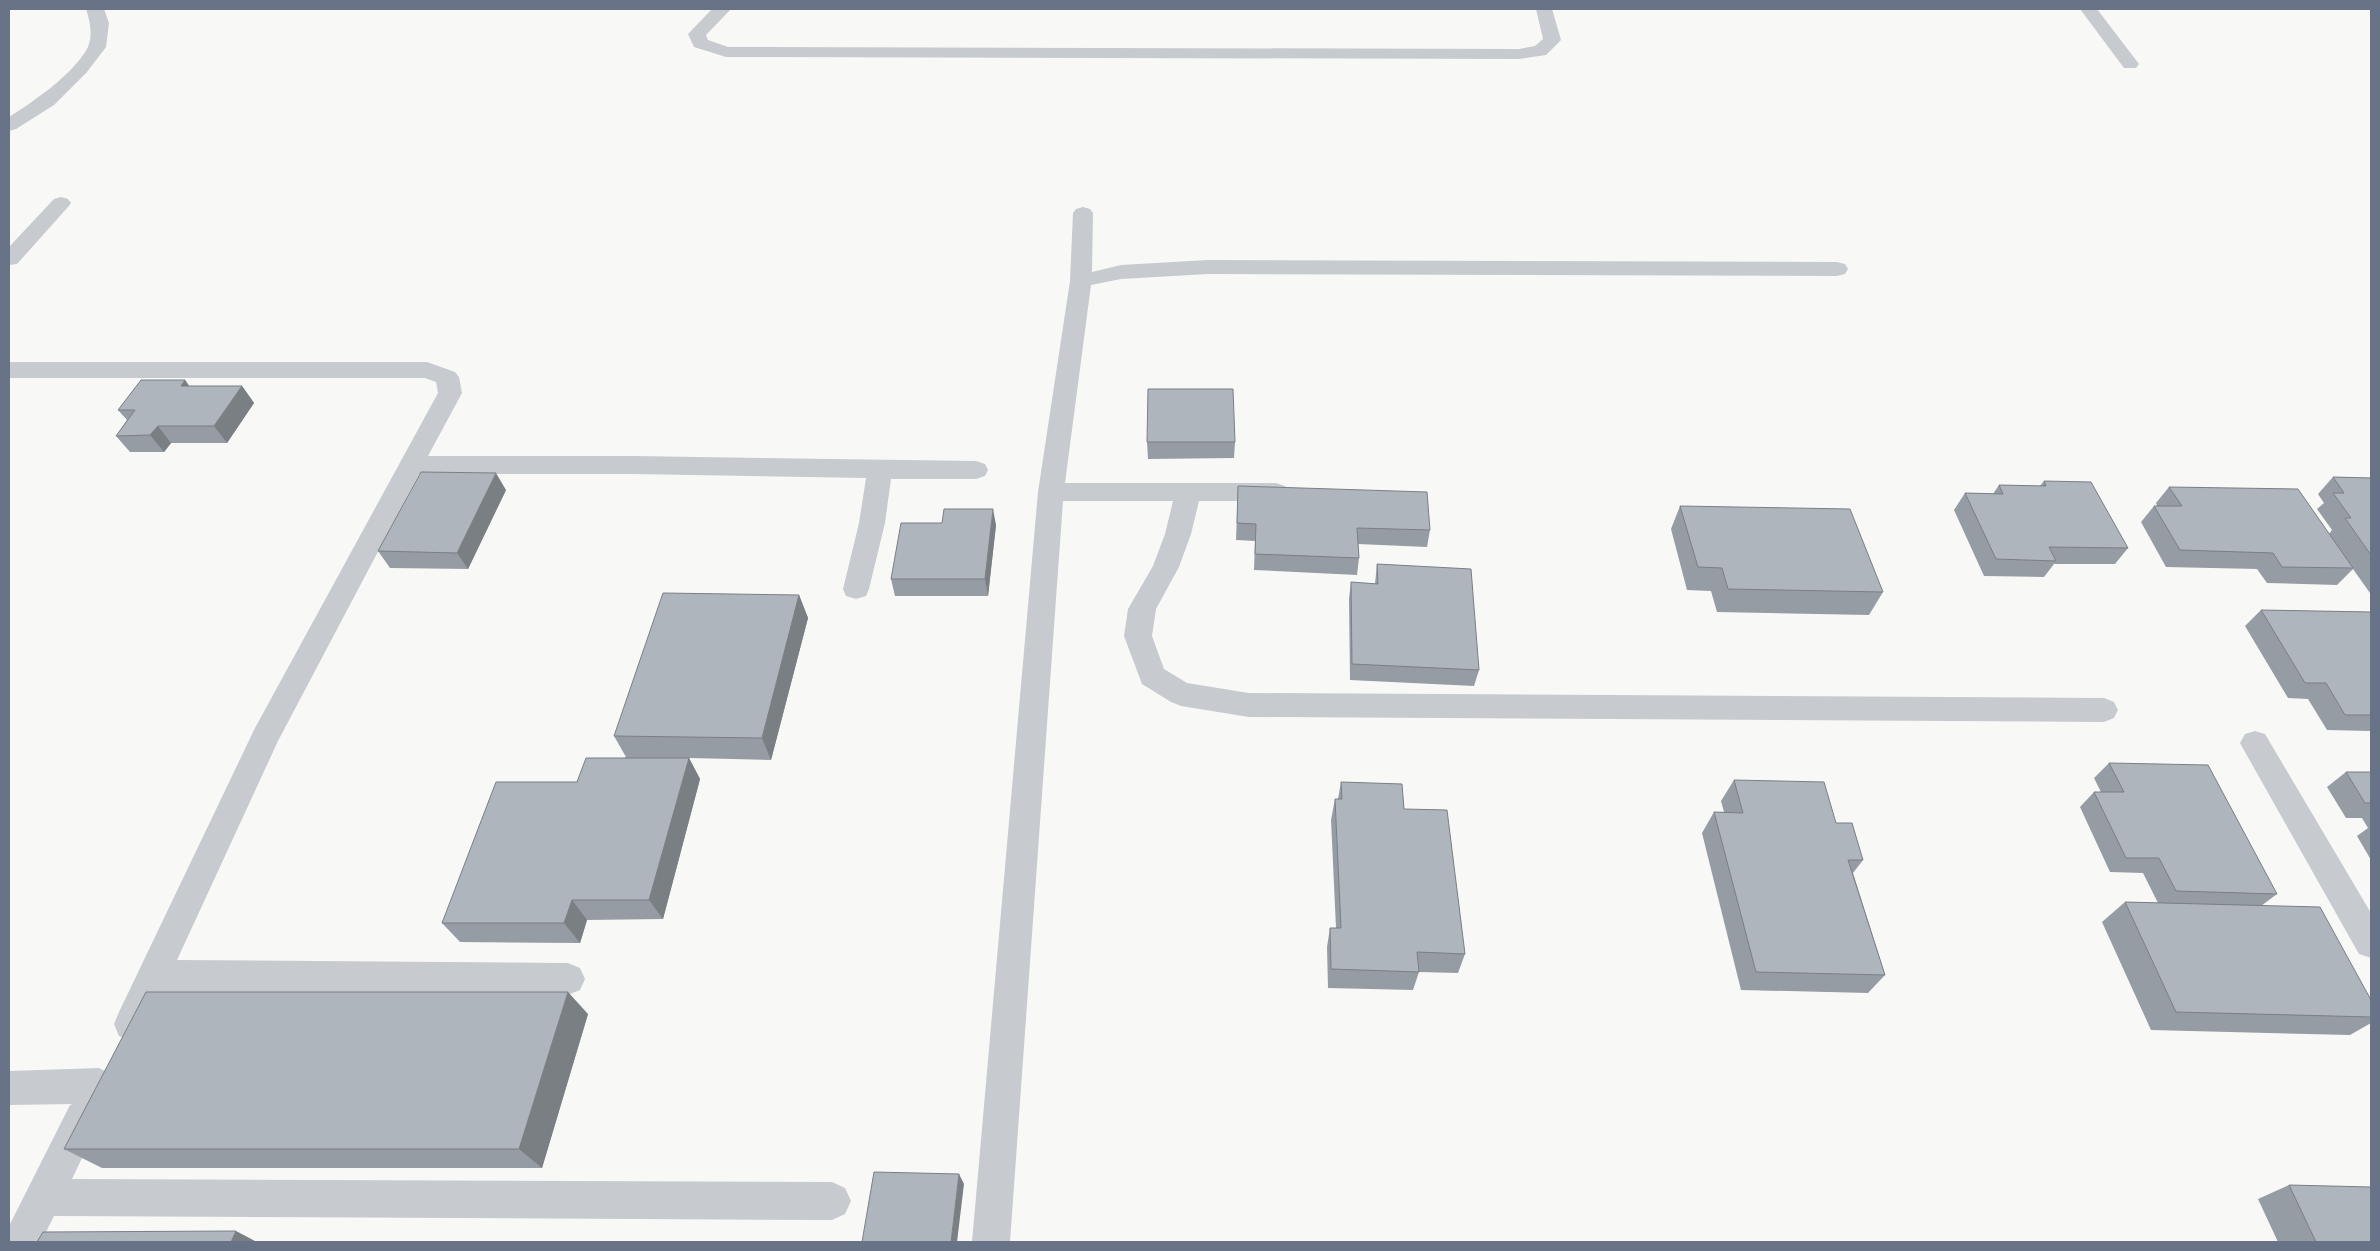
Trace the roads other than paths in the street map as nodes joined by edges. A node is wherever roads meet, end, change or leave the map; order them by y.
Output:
1 (95, 9) edge
2 (722, 9) edge
3 (1544, 9) edge
4 (2088, 9) edge
5 (2130, 64) dead end
6 (9, 125) edge
7 (61, 203) dead end
8 (1083, 213) dead end
9 (9, 258) edge
10 (1837, 269) dead end
11 (1081, 281) junction
12 (9, 370) edge
13 (412, 465) junction
14 (880, 470) junction
15 (976, 470) dead end
16 (1051, 492) junction
17 (1188, 492) junction
18 (1301, 492) edge
19 (856, 589) dead end
20 (2104, 710) dead end
21 (2255, 743) dead end
22 (2371, 943) edge
23 (155, 976) junction
24 (568, 979) dead end
25 (111, 1064) junction
26 (9, 1088) edge
27 (44, 1197) junction
28 (832, 1201) dead end
29 (21, 1242) edge
30 (992, 1242) edge

1 - 6 street
2 - 3 street
4 - 5 street
7 - 9 street
8 - 11 street
10 - 11 street
11 - 16 street
12 - 13 street
13 - 14 street
13 - 23 street
14 - 15 street
14 - 19 street
16 - 17 street
16 - 30 street
17 - 18 street
17 - 20 street
21 - 22 street
23 - 24 street
23 - 25 street
25 - 26 street
25 - 27 street
27 - 28 street
27 - 29 street

